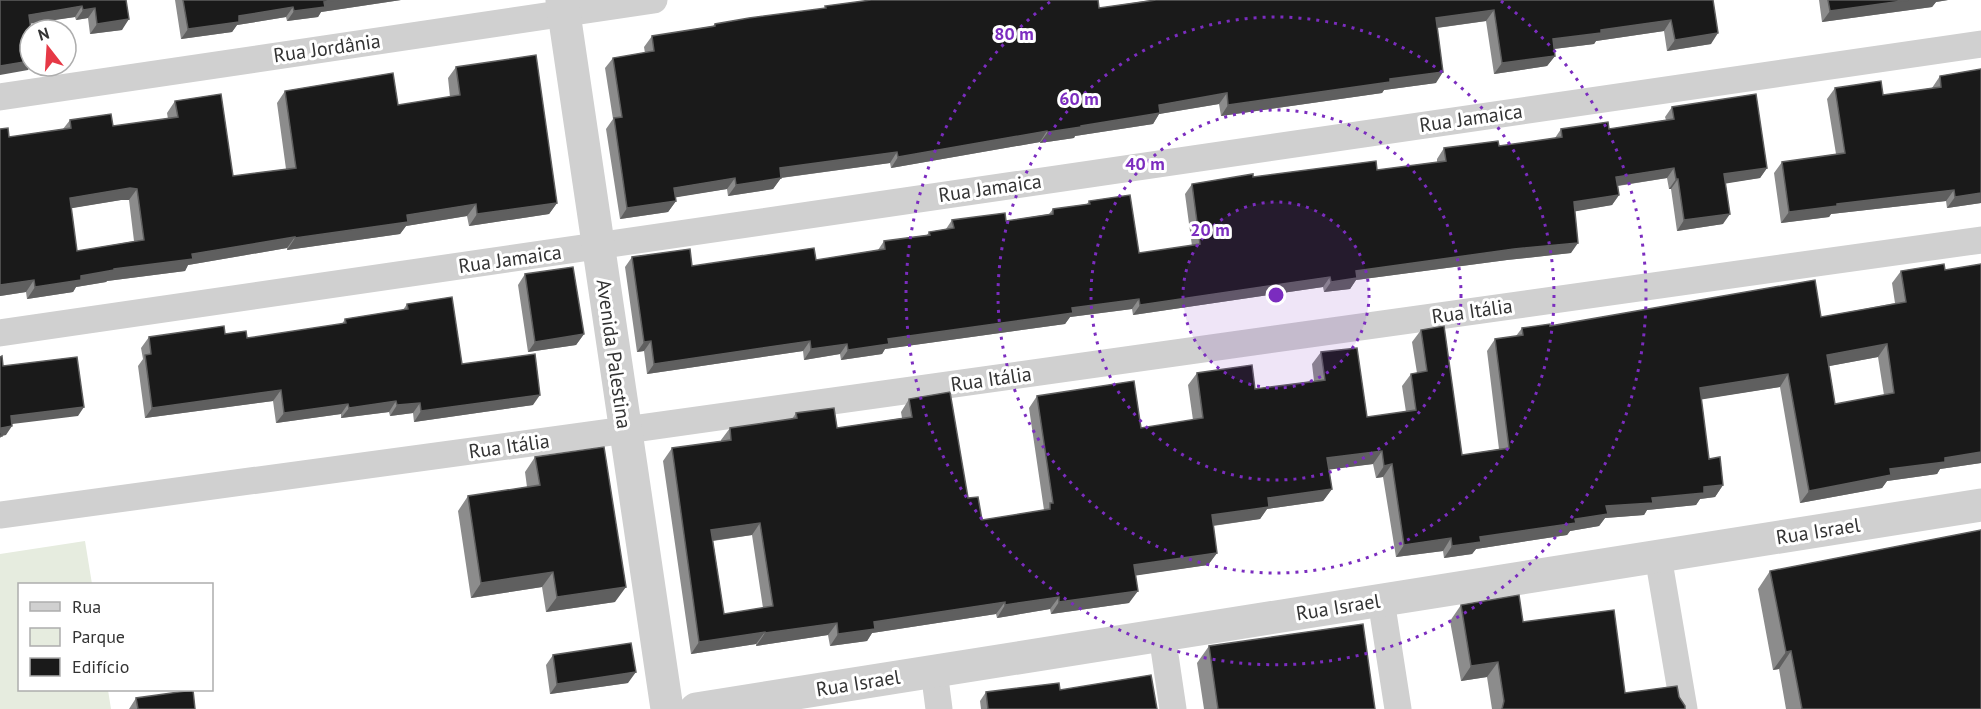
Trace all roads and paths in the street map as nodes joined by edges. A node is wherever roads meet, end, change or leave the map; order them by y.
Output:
1 (654, 0) edge
2 (563, 7) edge
3 (1981, 44) edge
4 (0, 96) edge
5 (1981, 240) edge
6 (598, 246) junction
7 (0, 333) edge
8 (626, 430) junction
9 (1981, 505) edge
10 (0, 515) edge
11 (1658, 556) junction
12 (1381, 600) junction
13 (1162, 635) junction
14 (934, 671) junction
15 (667, 709) edge
16 (696, 709) edge
17 (939, 709) edge
18 (1173, 709) edge
19 (1398, 709) edge
20 (1684, 709) edge

1 - 2 street, Rua Jordânia
2 - 4 street, Rua Jordânia
2 - 6 street, Avenida Palestina
3 - 6 street, Rua Jamaica
5 - 8 street, Rua Itália
6 - 7 street, Rua Jamaica
6 - 8 street, Avenida Palestina
8 - 10 street, Rua Itália
8 - 15 street, Avenida Palestina
9 - 11 street, Rua Israel
11 - 12 street, Rua Israel
11 - 20 street
12 - 13 street, Rua Israel
12 - 19 street
13 - 14 street, Rua Israel
13 - 18 street
14 - 16 street, Rua Israel
14 - 17 street

